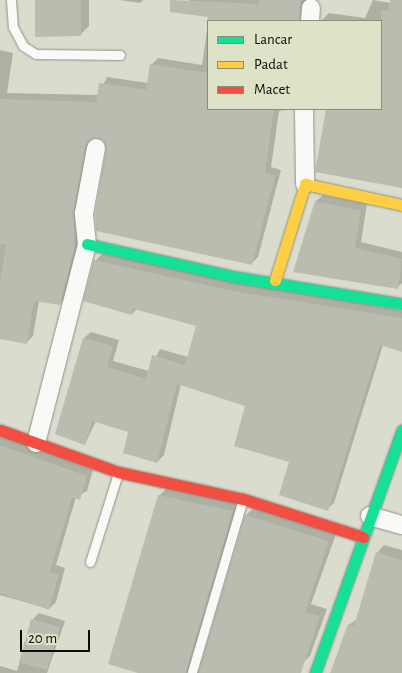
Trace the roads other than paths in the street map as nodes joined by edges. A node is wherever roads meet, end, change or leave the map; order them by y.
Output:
1 (11, 0) edge
2 (120, 55) dead end
3 (304, 110) edge
4 (96, 148) dead end
5 (305, 184) junction
6 (402, 206) edge
7 (87, 244) junction
8 (275, 280) junction
9 (402, 304) edge
10 (0, 430) edge
11 (402, 430) edge
12 (36, 443) junction
13 (118, 472) junction
14 (243, 499) junction
15 (370, 516) junction
16 (402, 525) edge
17 (363, 537) junction
18 (90, 562) dead end
19 (192, 672) dead end
20 (315, 673) edge

1 - 2 lane
3 - 5 street
4 - 7 street
5 - 6 street
5 - 8 street
7 - 8 street
7 - 12 street
8 - 9 street
10 - 12 street
11 - 15 street
12 - 13 street
13 - 14 street
13 - 18 lane
14 - 17 street
14 - 19 lane
15 - 16 street
15 - 17 street
17 - 20 street

